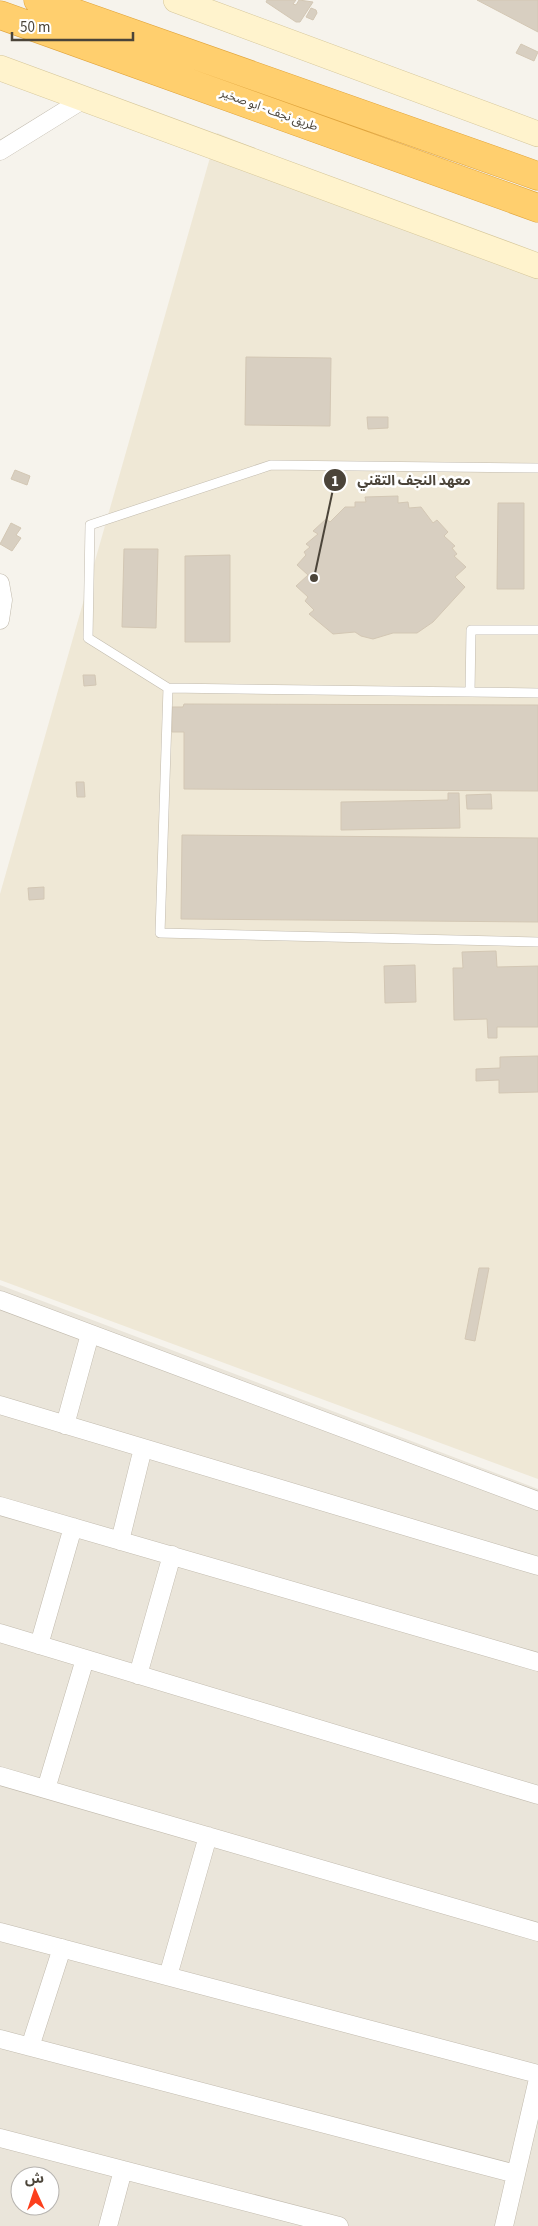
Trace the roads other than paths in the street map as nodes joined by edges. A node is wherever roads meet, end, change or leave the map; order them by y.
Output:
1 (38, 0) edge
2 (176, 0) edge
3 (0, 14) edge
4 (0, 68) edge
5 (84, 98) junction
6 (538, 134) edge
7 (0, 151) edge
8 (526, 172) edge
9 (499, 194) junction
10 (538, 208) edge
11 (538, 266) edge
12 (538, 468) edge
13 (0, 583) edge
14 (0, 620) edge
15 (538, 630) edge
16 (168, 688) junction
17 (470, 692) junction
18 (538, 693) edge
19 (538, 942) edge
20 (0, 1300) edge
21 (90, 1334) junction
22 (0, 1405) edge
23 (65, 1425) junction
24 (143, 1448) junction
25 (538, 1501) edge
26 (0, 1506) edge
27 (74, 1527) junction
28 (120, 1540) junction
29 (172, 1555) junction
30 (538, 1566) edge
31 (0, 1633) edge
32 (39, 1645) junction
33 (84, 1659) junction
34 (538, 1662) edge
35 (138, 1675) junction
36 (0, 1776) edge
37 (46, 1789) junction
38 (538, 1795) edge
39 (208, 1836) junction
40 (0, 1932) edge
41 (538, 1932) edge
42 (62, 1948) junction
43 (168, 1976) junction
44 (0, 2039) edge
45 (30, 2047) junction
46 (538, 2074) edge
47 (538, 2079) edge
48 (0, 2139) edge
49 (123, 2170) junction
50 (516, 2174) junction
51 (108, 2226) edge
52 (339, 2226) edge
53 (504, 2226) edge

1 - 8 highway, طريق نجف - ابو صخير
2 - 6 main road
3 - 9 highway, طريق نجف - ابو صخير
4 - 5 main road
5 - 7 street
5 - 11 main road
8 - 9 highway
9 - 10 highway, طريق نجف - ابو صخير
12 - 16 lane
13 - 14 street
15 - 17 lane
16 - 17 lane
16 - 19 lane
17 - 18 lane
20 - 21 street
21 - 23 street
21 - 25 street
22 - 23 street
23 - 24 street
24 - 28 street
24 - 30 street
26 - 27 street
27 - 28 street
27 - 32 street
28 - 29 street
29 - 34 street
29 - 35 street
31 - 32 street
32 - 33 street
33 - 35 street
33 - 37 street
35 - 38 street
36 - 37 street
37 - 39 street
39 - 41 street
39 - 43 street
40 - 42 street
42 - 43 street
42 - 45 street
43 - 46 street
44 - 45 street
45 - 50 street
47 - 50 street
48 - 49 street
49 - 51 street
49 - 52 street
50 - 53 street

